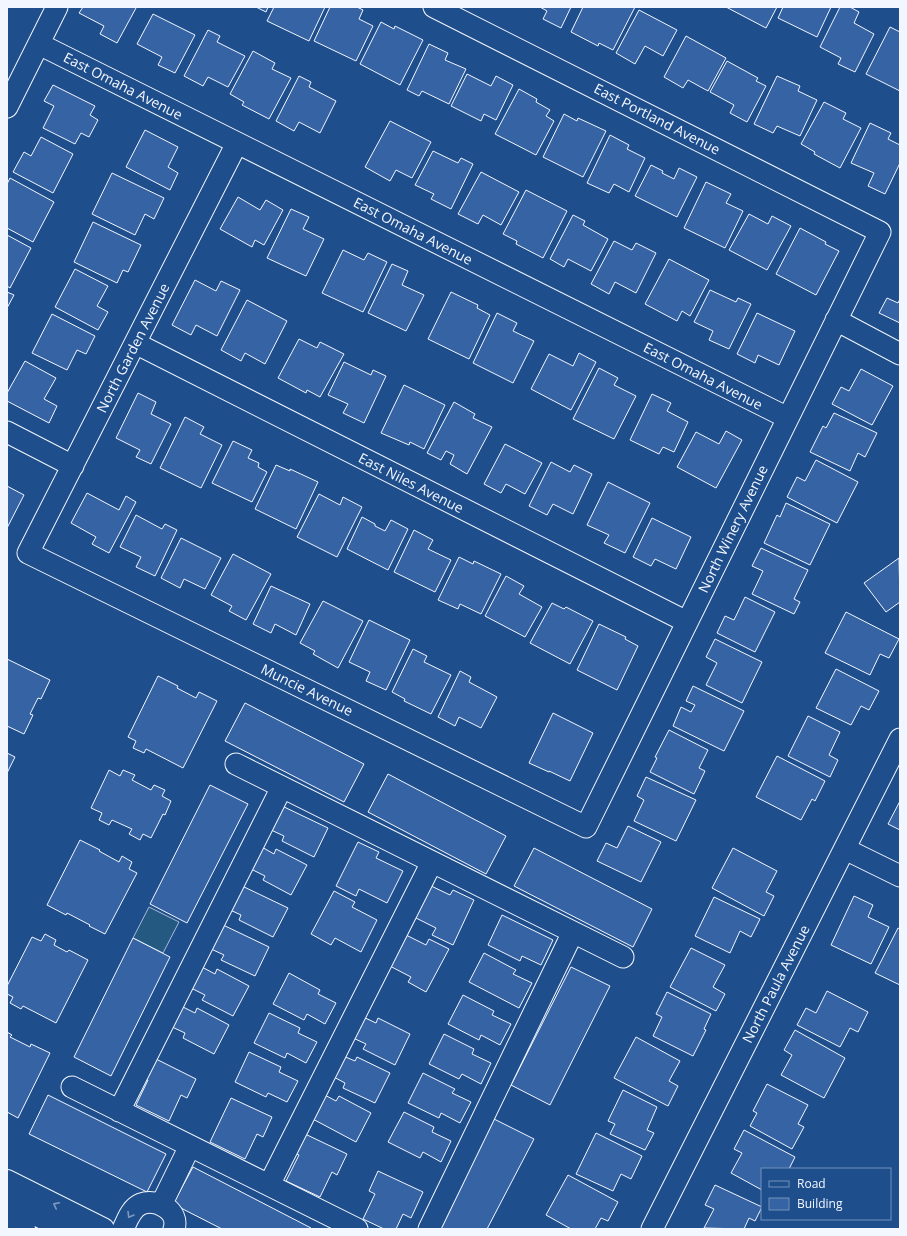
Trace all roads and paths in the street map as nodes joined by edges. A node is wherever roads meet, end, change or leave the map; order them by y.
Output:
1 (58, 7) edge
2 (434, 7) edge
3 (39, 44) junction
4 (7, 107) edge
5 (237, 143) junction
6 (880, 232) joint
7 (836, 320) junction
8 (135, 343) junction
9 (900, 354) edge
10 (788, 418) junction
11 (7, 432) edge
12 (73, 466) junction
13 (28, 553) joint
14 (687, 622) junction
15 (900, 739) edge
16 (236, 764) dead end
17 (282, 787) junction
18 (586, 826) joint
19 (845, 849) junction
20 (432, 862) junction
21 (900, 876) edge
22 (573, 932) junction
23 (623, 957) dead end
24 (72, 1087) dead end
25 (119, 1111) junction
26 (190, 1146) junction
27 (7, 1181) edge
28 (269, 1185) junction
29 (7, 1200) edge
30 (161, 1205) junction
31 (7, 1221) edge
32 (333, 1224) edge
33 (24, 1229) edge
34 (84, 1229) edge
35 (103, 1229) edge
36 (123, 1229) edge
37 (174, 1229) edge
38 (357, 1229) edge
39 (429, 1229) edge
40 (652, 1229) edge

1 - 3 street
2 - 6 street, East Portland Avenue
3 - 4 street
3 - 5 street, East Omaha Avenue
5 - 8 street, North Garden Avenue
5 - 10 street, East Omaha Avenue
6 - 7 street, North Winery Avenue
7 - 9 street
7 - 10 street, North Winery Avenue
8 - 12 street, North Garden Avenue
8 - 14 street, East Niles Avenue
10 - 14 street, North Winery Avenue
11 - 12 street
12 - 13 street, North Garden Avenue
13 - 18 street, Muncie Avenue
14 - 18 street, North Winery Avenue
15 - 19 street, North Paula Avenue
16 - 17 street
17 - 20 street
17 - 25 street
19 - 21 street
19 - 40 street, North Paula Avenue
20 - 22 street
20 - 28 street
22 - 23 street
22 - 39 street
24 - 25 street
25 - 26 street
26 - 28 street
26 - 30 street
35 -> 27 main road
28 - 32 street
29 - 34 main road
30 -> 36 street
30 - 37 street
31 - 33 main road
32 - 38 street

